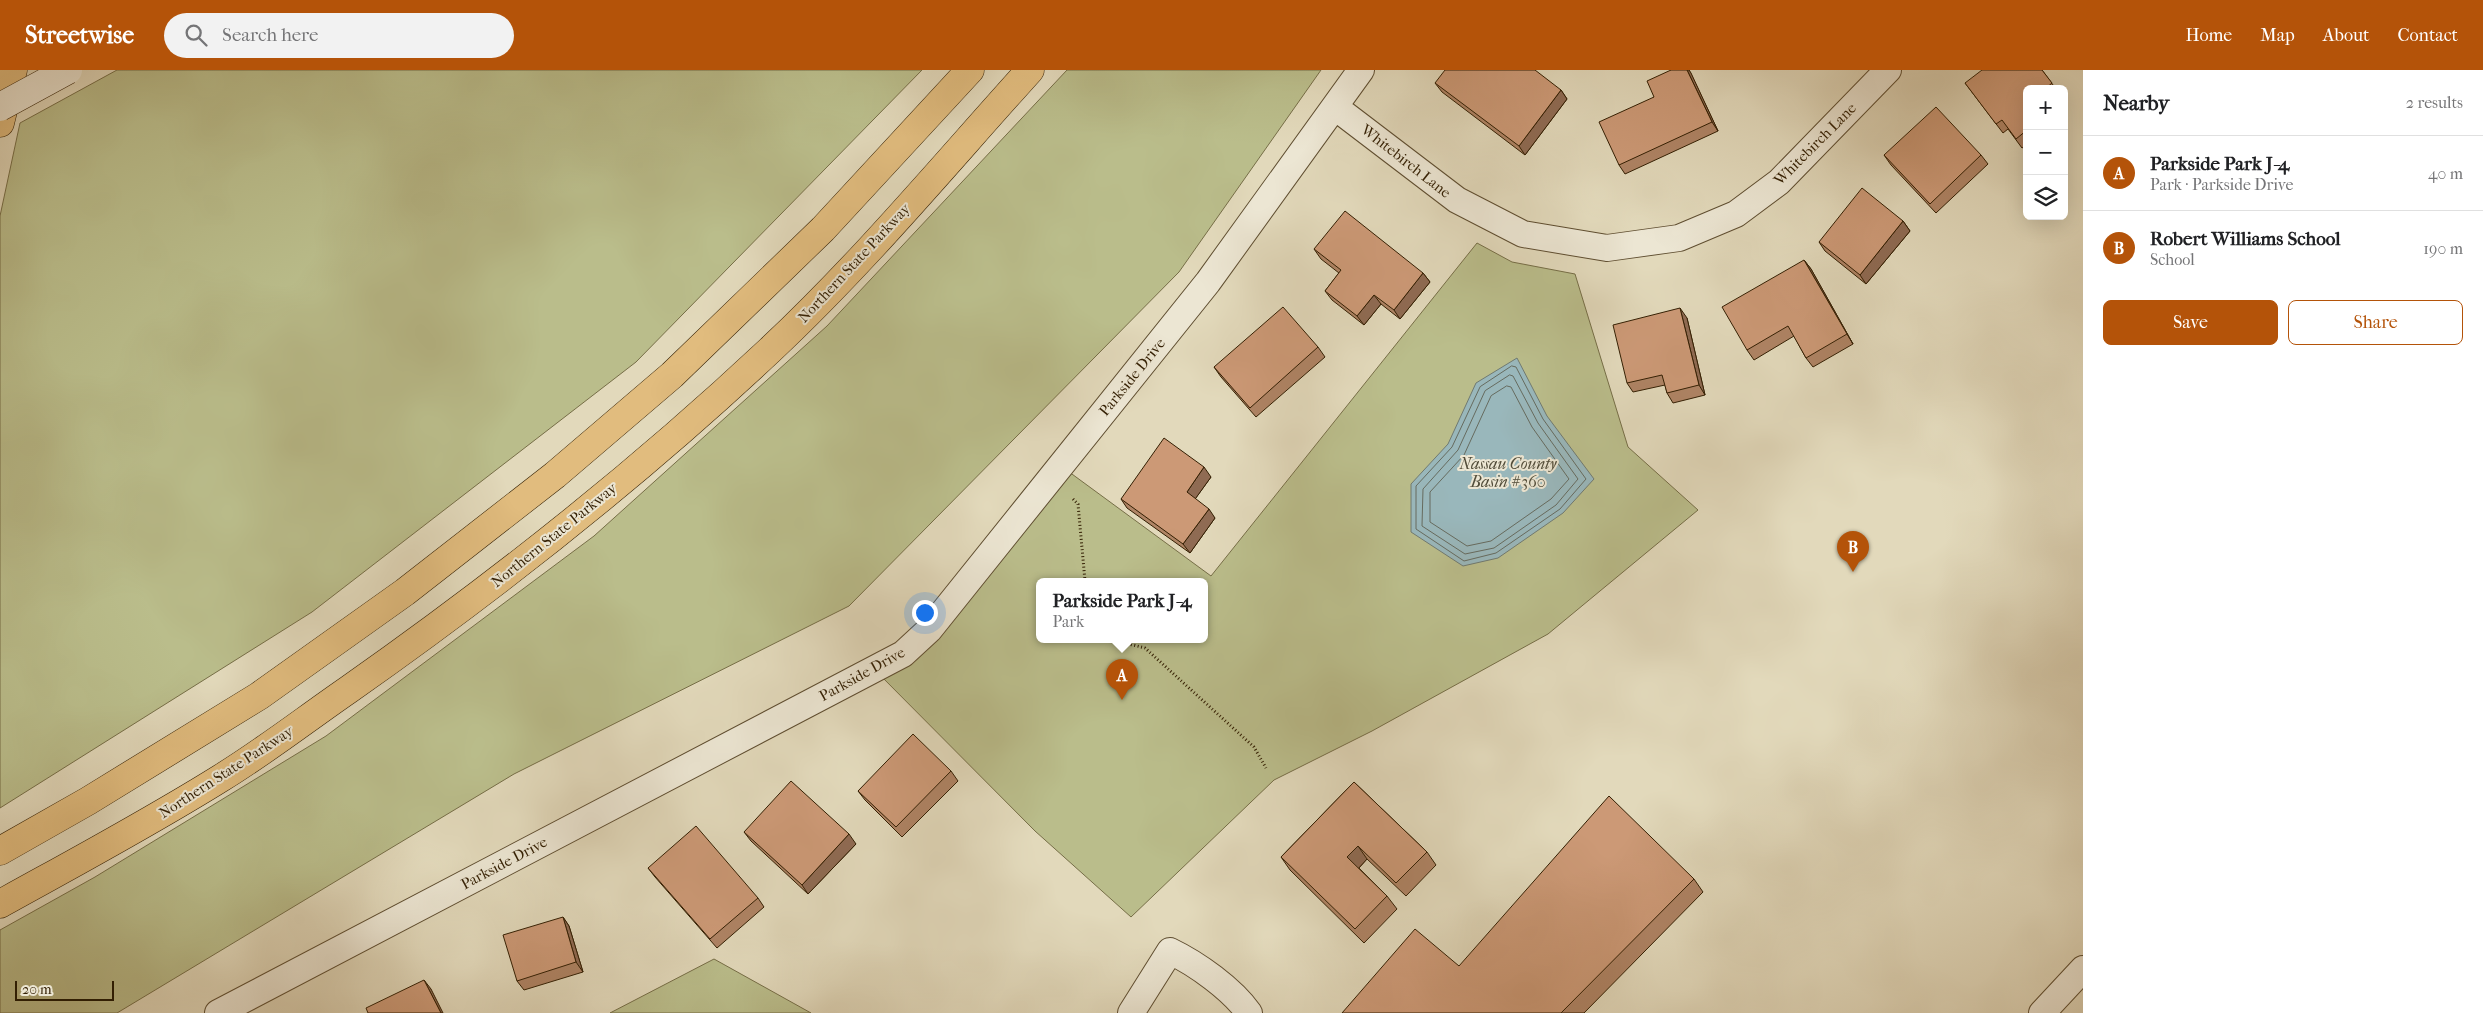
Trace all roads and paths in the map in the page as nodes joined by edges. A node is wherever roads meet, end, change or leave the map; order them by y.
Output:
1 (13, 70) edge
2 (68, 70) edge
3 (970, 70) edge
4 (1030, 70) edge
5 (1362, 70) edge
6 (1888, 70) edge
7 (0, 107) edge
8 (1335, 107) junction
9 (0, 123) edge
10 (1052, 476) junction
11 (1085, 578) edge
12 (1128, 643) edge
13 (1266, 768) dead end
14 (0, 851) edge
15 (0, 904) edge
16 (2083, 969) edge
17 (218, 1013) edge
18 (1131, 1013) edge
19 (1249, 1013) edge
20 (2042, 1013) edge

1 - 9 highway
2 - 7 main road, bridge
3 - 14 highway
4 - 15 highway, Northern State Parkway
5 - 8 street, Parkside Drive
6 - 8 street, Whitebirch Lane
8 - 10 street, Parkside Drive
10 - 11 path
10 - 17 street, Parkside Drive
12 - 13 path
16 - 20 street
18 - 19 street

